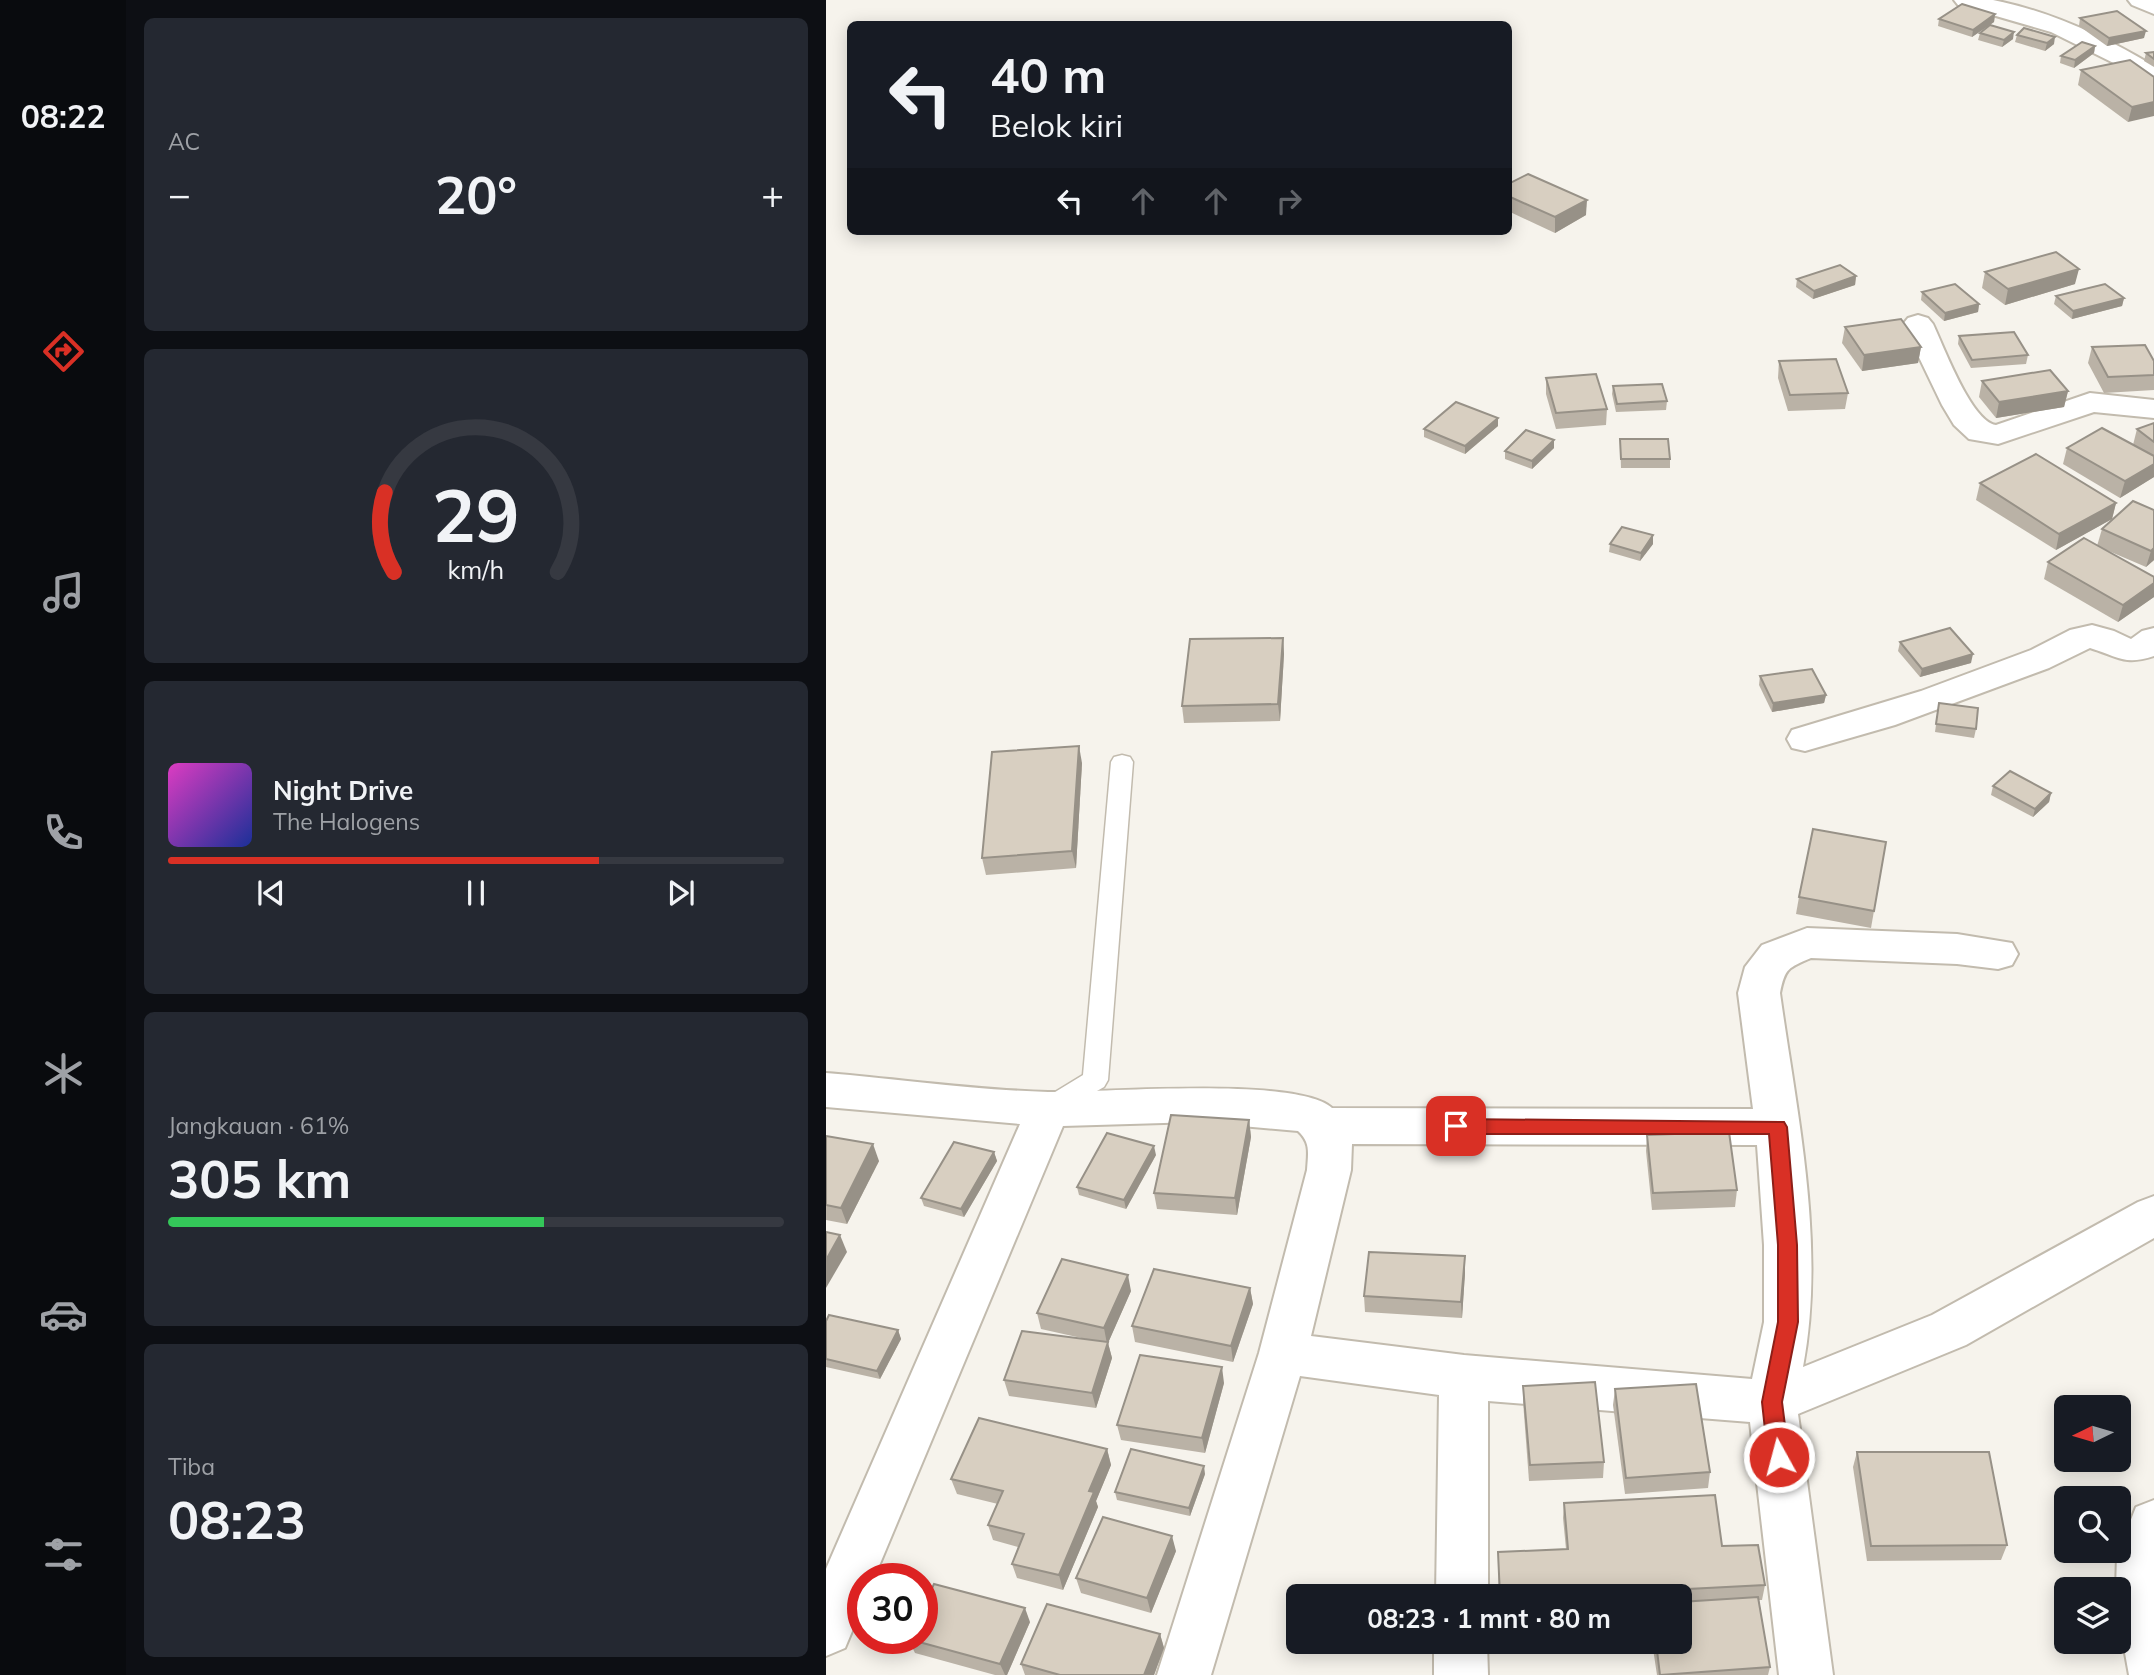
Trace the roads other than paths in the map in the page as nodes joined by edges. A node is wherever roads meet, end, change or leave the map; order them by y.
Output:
1 (1966, 0) edge
2 (2140, 0) edge
3 (2154, 7) edge
4 (2154, 76) edge
5 (1918, 324) dead end
6 (2154, 409) edge
7 (2154, 639) edge
8 (1805, 738) dead end
9 (1122, 762) dead end
10 (1998, 954) dead end
11 (826, 1090) edge
12 (1048, 1109) junction
13 (1322, 1126) junction
14 (1777, 1127) junction
15 (2154, 1215) edge
16 (1283, 1353) junction
17 (1464, 1377) junction
18 (1772, 1402) junction
19 (2154, 1524) edge
20 (1462, 1584) edge
21 (826, 1630) edge
22 (1461, 1654) edge
23 (2154, 1670) edge
24 (1184, 1675) edge
25 (1461, 1675) edge
26 (1806, 1675) edge

1 - 4 street
2 - 3 street
5 - 6 street
7 - 8 street
9 - 12 lane
10 - 14 street
11 - 12 street
12 - 13 street
12 - 21 street
13 - 14 street
13 - 16 street
14 - 18 street
15 - 18 street
16 - 17 street
16 - 24 street
17 - 18 street
17 - 20 street
18 - 26 street
19 - 23 street
22 - 25 street

